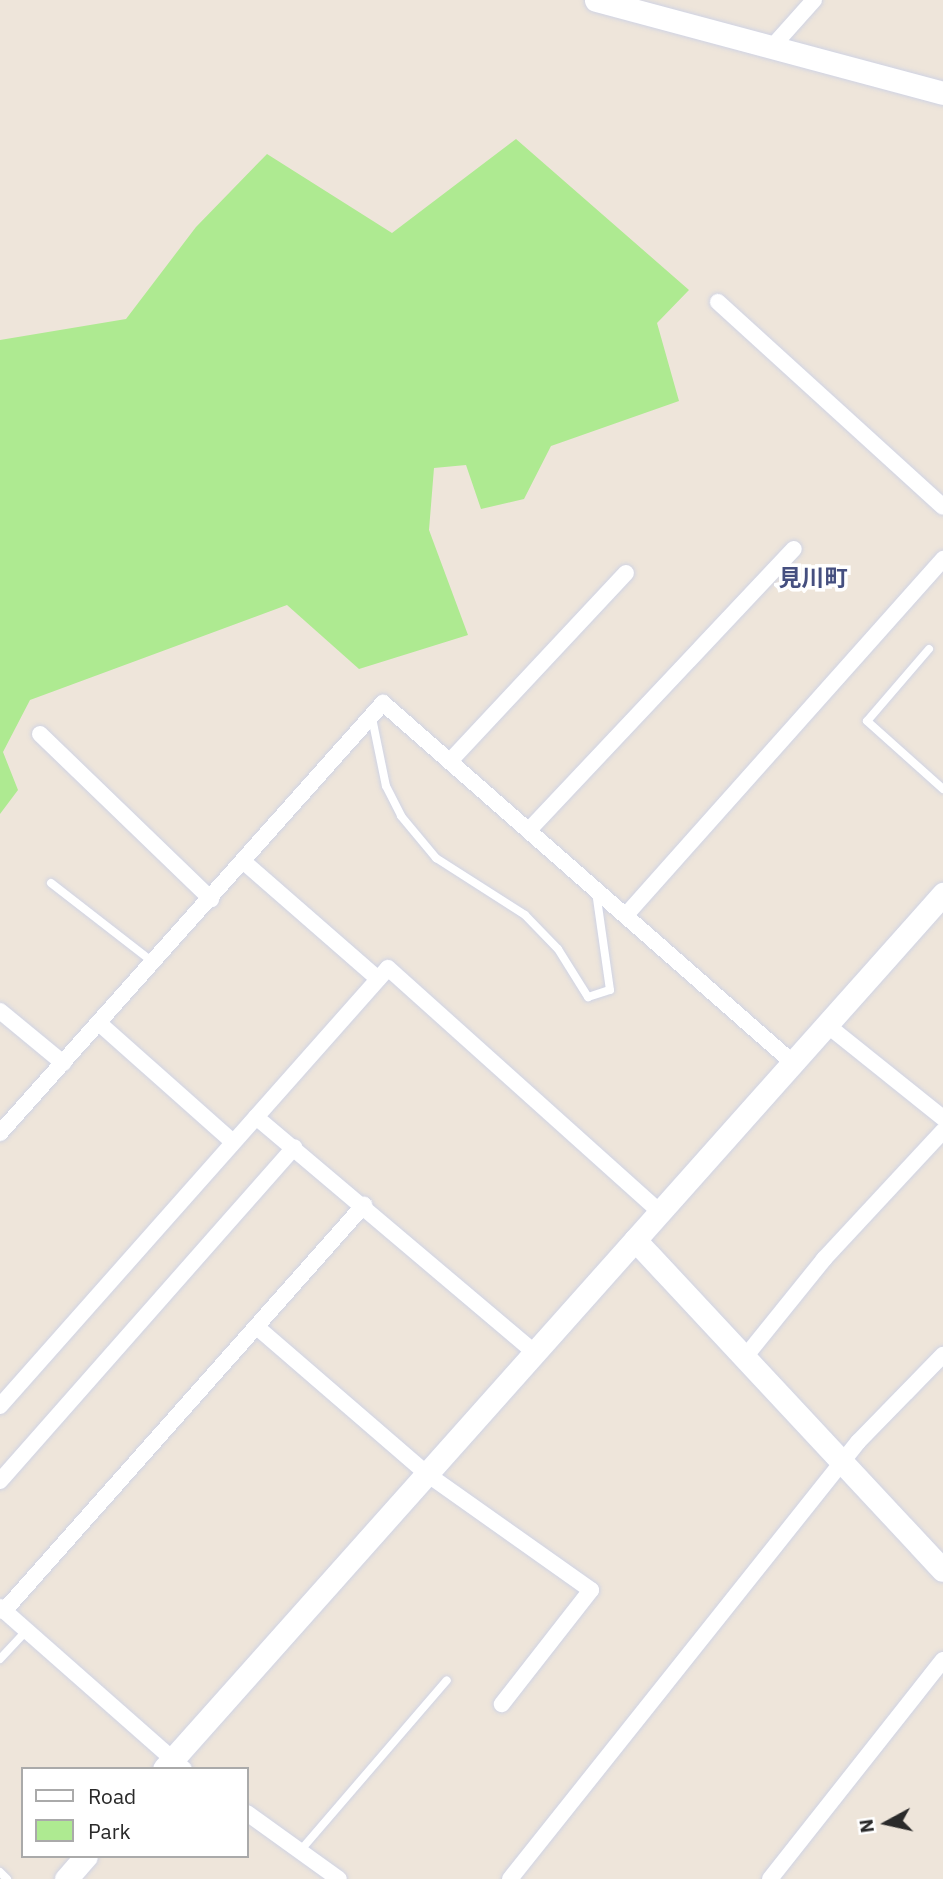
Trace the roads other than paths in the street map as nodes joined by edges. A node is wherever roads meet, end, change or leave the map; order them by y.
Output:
1 (596, 0) edge
2 (814, 0) edge
3 (654, 7) edge
4 (772, 47) junction
5 (943, 93) edge
6 (718, 302) dead end
7 (943, 507) edge
8 (793, 550) dead end
9 (943, 559) edge
10 (626, 573) dead end
11 (929, 649) dead end
12 (371, 716) junction
13 (40, 734) dead end
14 (451, 760) junction
15 (943, 789) edge
16 (529, 830) junction
17 (244, 862) junction
18 (51, 883) dead end
19 (596, 889) junction
20 (943, 894) edge
21 (211, 899) junction
22 (625, 915) junction
23 (153, 962) junction
24 (378, 979) junction
25 (0, 1011) edge
26 (99, 1023) junction
27 (827, 1025) junction
28 (792, 1062) junction
29 (63, 1063) junction
30 (256, 1117) junction
31 (943, 1118) edge
32 (0, 1133) edge
33 (938, 1135) edge
34 (233, 1142) junction
35 (294, 1147) junction
36 (943, 1154) edge
37 (364, 1205) junction
38 (660, 1212) junction
39 (635, 1240) junction
40 (258, 1328) junction
41 (534, 1353) junction
42 (943, 1355) edge
43 (745, 1357) junction
44 (0, 1406) edge
45 (844, 1463) junction
46 (427, 1474) junction
47 (0, 1481) edge
48 (943, 1570) edge
49 (2, 1609) edge
50 (26, 1631) junction
51 (0, 1659) edge
52 (943, 1660) edge
53 (447, 1680) dead end
54 (502, 1704) dead end
55 (174, 1766) edge
56 (248, 1814) edge
57 (300, 1851) junction
58 (84, 1858) edge
59 (0, 1872) edge
60 (7, 1879) edge
61 (66, 1879) edge
62 (339, 1879) edge
63 (510, 1879) edge
64 (770, 1879) edge

1 - 3 street
2 - 4 street
3 - 4 street
4 - 5 street
6 - 7 street
8 - 16 street
9 - 22 street
10 - 14 street
11 - 15 lane
12 - 14 street
12 - 17 street
12 - 19 lane
13 - 21 street
14 - 16 street
16 - 19 street
17 - 21 street
17 - 24 street
18 - 23 lane
19 - 22 street
20 - 27 street
21 - 23 street
22 - 28 street
23 - 26 street
24 - 30 street
24 - 38 street
25 - 29 street
26 - 29 street
26 - 34 street
27 - 28 street
27 - 31 street
28 - 38 street
29 - 32 street
30 - 34 street
30 - 35 street
33 - 36 street
33 - 43 street
34 - 44 street
35 - 37 street
35 - 47 street
37 - 40 street
37 - 41 street
38 - 39 street
39 - 41 street
39 - 43 street
40 - 46 street
40 - 49 street
41 - 46 street
42 - 45 street
43 - 45 street
45 - 48 street
45 - 63 street
46 - 54 street
46 - 55 street
49 - 50 street
50 - 51 lane
50 - 55 street
52 - 64 street
53 - 57 lane
56 - 57 street
57 - 62 street
58 - 61 street
59 - 60 lane

